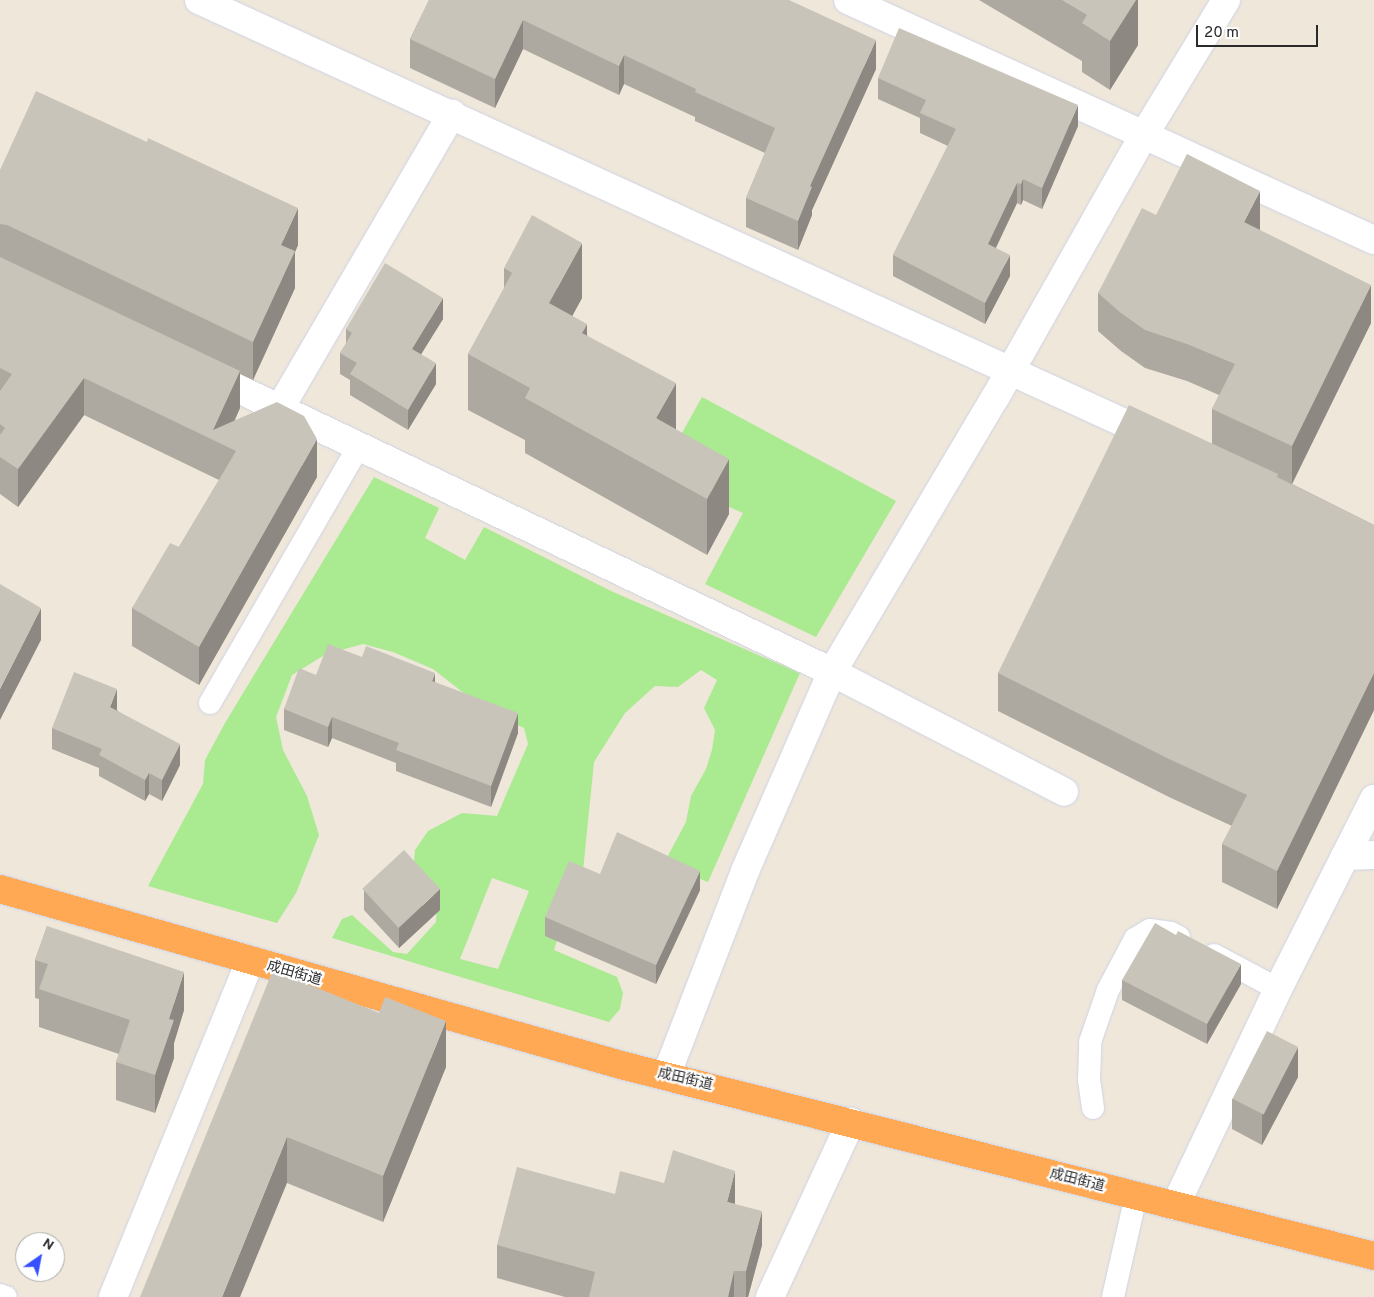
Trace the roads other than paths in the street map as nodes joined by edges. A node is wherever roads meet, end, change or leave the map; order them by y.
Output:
1 (199, 0) edge
2 (848, 0) edge
3 (1226, 0) edge
4 (452, 114) junction
5 (1144, 135) junction
6 (1374, 240) edge
7 (181, 362) edge
8 (1011, 370) junction
9 (280, 408) junction
10 (360, 446) junction
11 (1179, 448) edge
12 (832, 672) junction
13 (210, 703) dead end
14 (1064, 792) dead end
15 (1374, 799) edge
16 (1374, 855) edge
17 (1345, 856) junction
18 (0, 889) edge
19 (250, 962) junction
20 (1278, 989) junction
21 (666, 1076) junction
22 (1093, 1108) dead end
23 (850, 1122) junction
24 (1136, 1196) junction
25 (1175, 1206) junction
26 (1374, 1256) edge
27 (0, 1295) edge
28 (6, 1297) edge
29 (113, 1297) edge
30 (770, 1297) edge
31 (1113, 1297) edge

1 - 4 street
2 - 5 street
3 - 5 street
4 - 8 street
4 - 9 street
5 - 6 street
5 - 8 street
7 - 9 street
8 - 11 street
8 - 12 street
9 - 10 street
10 - 12 street
10 - 13 lane
12 - 14 street
12 - 21 street
15 - 17 street
16 - 17 street
17 - 20 street
18 - 19 highway, 成田街道
19 - 21 highway, 成田街道
19 - 29 street
20 - 22 lane
20 - 25 street
21 - 23 highway, 成田街道
23 - 24 highway, 成田街道
23 - 30 street
24 - 25 highway, 成田街道
24 - 31 lane
25 - 26 highway, 成田街道
27 - 28 lane

